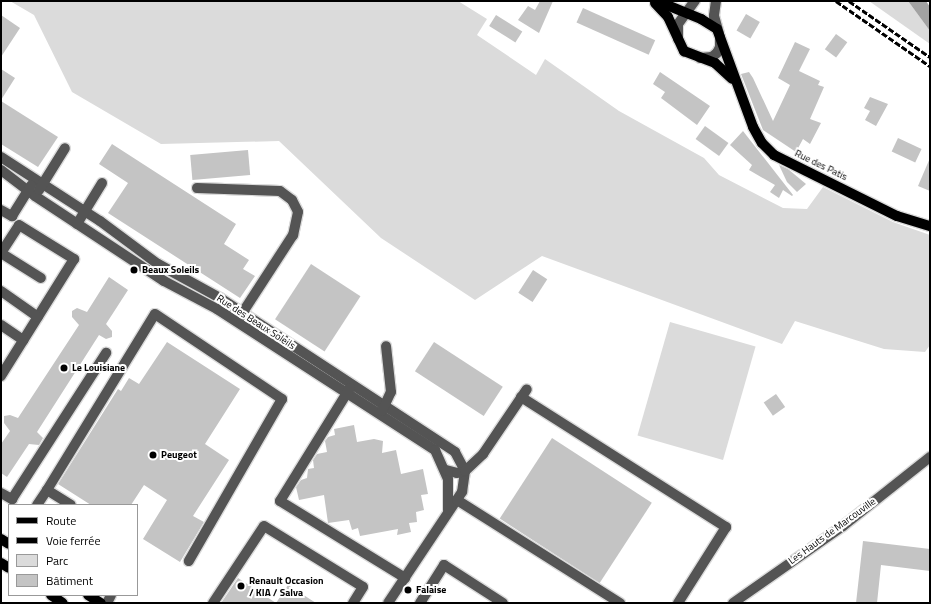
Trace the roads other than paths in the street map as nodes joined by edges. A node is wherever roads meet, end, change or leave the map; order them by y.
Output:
1 (652, 1) edge
2 (657, 1) edge
3 (695, 1) edge
4 (716, 1) edge
5 (686, 13) junction
6 (719, 34) junction
7 (679, 43) junction
8 (700, 58) junction
9 (737, 86) junction
10 (65, 148) dead end
11 (1, 157) edge
12 (1, 170) edge
13 (39, 182) junction
14 (102, 183) dead end
15 (197, 188) dead end
16 (31, 194) junction
17 (1, 210) edge
18 (85, 211) junction
19 (77, 224) junction
20 (930, 226) edge
21 (1, 253) edge
22 (40, 278) dead end
23 (1, 292) edge
24 (38, 317) junction
25 (239, 317) junction
26 (1, 325) edge
27 (23, 340) junction
28 (386, 346) dead end
29 (106, 353) dead end
30 (1, 376) edge
31 (349, 389) junction
32 (382, 410) junction
33 (930, 457) edge
34 (446, 470) junction
35 (465, 471) junction
36 (47, 490) junction
37 (1, 492) edge
38 (457, 500) junction
39 (38, 504) edge
40 (69, 504) edge
41 (448, 510) junction
42 (189, 561) dead end
43 (405, 578) junction
44 (52, 596) edge
45 (90, 596) edge
46 (63, 603) edge
47 (101, 603) edge
48 (213, 603) edge
49 (353, 603) edge
50 (388, 603) edge
51 (420, 603) edge
52 (503, 603) edge
53 (620, 603) edge
54 (678, 603) edge
55 (733, 603) edge

1 - 7 main road, Rue des Patis
2 - 5 main road
3 - 5 street
4 - 6 street
5 - 6 main road
5 - 7 street
6 - 8 street
6 - 9 main road, Rue des Patis
7 - 8 main road, Rue des Patis
8 - 9 main road, Rue des Patis
9 - 20 main road, Rue des Patis
10 - 13 street
11 - 13 street, Rue des Beaux Soleils
12 - 16 street, Rue des Beaux Soleils
13 - 16 street
13 - 18 street, Rue des Beaux Soleils
14 - 18 street
15 - 25 street
16 - 17 street
16 - 19 street, Rue des Beaux Soleils
18 - 19 street
18 - 25 street, Rue des Beaux Soleils
19 - 25 street, Rue des Beaux Soleils
21 - 22 street
21 - 24 street
23 - 24 street
24 - 27 street
25 - 31 street, Rue des Beaux Soleils
26 - 27 street
27 - 30 street
28 - 32 street
29 - 37 street
31 - 32 street, Rue des Beaux Soleils
31 - 43 street
32 - 34 street, Rue des Beaux Soleils
32 - 35 street, Rue des Beaux Soleils
33 - 55 street, Les Hauts de Marcouville
34 - 35 street
34 - 41 street, Rue des Beaux Soleils
35 - 38 street, Rue des Beaux Soleils
35 - 54 street
36 - 39 street
36 - 40 street
36 - 42 street
38 - 41 street, Rue des Beaux Soleils
38 - 53 street
41 - 43 street, Rue des Beaux Soleils
43 - 50 street, Rue des Beaux Soleils
44 - 46 main road
45 - 47 main road
48 - 49 street
51 - 52 street

